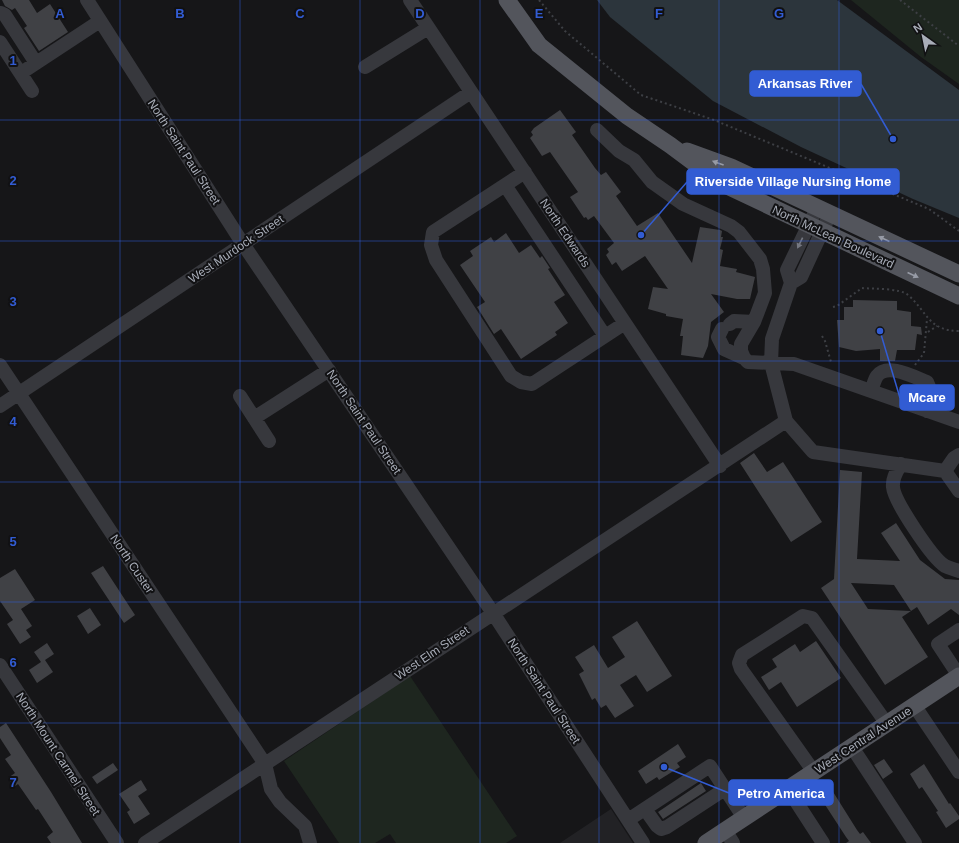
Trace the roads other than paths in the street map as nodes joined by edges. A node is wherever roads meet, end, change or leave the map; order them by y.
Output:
1 (87, 0) edge
2 (410, 0) edge
3 (507, 0) edge
4 (1, 13) dead end
5 (100, 20) junction
6 (428, 28) junction
7 (0, 42) edge
8 (36, 63) junction
9 (365, 67) dead end
10 (21, 73) junction
11 (32, 91) dead end
12 (471, 92) junction
13 (597, 130) dead end
14 (670, 145) junction
15 (525, 172) junction
16 (505, 185) junction
17 (824, 211) junction
18 (815, 229) junction
19 (244, 244) junction
20 (959, 274) edge
21 (959, 296) edge
22 (624, 322) junction
23 (754, 322) junction
24 (605, 336) junction
25 (744, 358) junction
26 (771, 363) junction
27 (0, 365) edge
28 (329, 370) junction
29 (871, 391) junction
30 (19, 393) junction
31 (240, 396) dead end
32 (0, 406) edge
33 (927, 411) junction
34 (254, 418) junction
35 (786, 421) junction
36 (959, 422) edge
37 (269, 441) dead end
38 (959, 455) edge
39 (901, 464) junction
40 (720, 466) junction
41 (945, 471) junction
42 (959, 490) edge
43 (959, 571) edge
44 (492, 613) junction
45 (959, 630) edge
46 (0, 665) edge
47 (959, 676) edge
48 (914, 705) junction
49 (887, 724) junction
50 (852, 747) junction
51 (265, 764) junction
52 (814, 772) junction
53 (959, 772) edge
54 (726, 789) junction
55 (788, 789) junction
56 (645, 809) junction
57 (744, 818) junction
58 (628, 820) junction
59 (729, 837) edge
60 (117, 843) edge
61 (145, 843) edge
62 (310, 843) edge
63 (643, 843) edge
64 (706, 843) edge
65 (824, 843) edge
66 (915, 843) edge

1 - 5 street, North Saint Paul Street
2 - 6 street, North Edwards
3 - 14 main road, North McLean Boulevard
4 - 8 street
5 - 8 street
5 - 19 street, North Saint Paul Street
6 - 9 street
6 - 12 street, North Edwards
7 - 10 street
8 - 10 street
10 - 11 street
12 - 15 street, North Edwards
12 - 19 street, West Murdock Street
13 - 23 street
17 -> 14 main road, North McLean Boulevard
14 - 18 main road, North McLean Boulevard
15 - 16 street
15 - 22 street, North Edwards
16 - 24 street
16 - 24 street
17 - 18 street
20 -> 17 main road, North McLean Boulevard
18 -> 21 main road, North McLean Boulevard
18 - 26 street
19 - 28 street, North Saint Paul Street
19 - 30 street, West Murdock Street
22 - 24 street
22 - 40 street, North Edwards
23 - 25 street
23 - 25 street
25 - 26 street
26 - 29 street
26 - 35 street
27 - 30 street, North Custer
28 - 34 street
28 - 44 street, North Saint Paul Street
29 - 33 street
29 - 33 street
30 - 32 street, West Murdock Street
30 - 51 street, North Custer
31 - 34 street
33 - 36 street
34 - 37 street
35 - 39 street
35 - 40 street, West Elm Street
38 - 41 street
39 - 41 street
39 - 43 street
40 - 44 street, West Elm Street
41 - 42 street
44 - 51 street, West Elm Street
44 - 58 street, North Saint Paul Street
45 - 47 street
46 - 60 street, North Mount Carmel Street
47 - 48 main road, West Central Avenue
48 - 49 main road, West Central Avenue
48 - 53 street
49 - 50 main road, West Central Avenue
49 - 52 street
50 - 52 main road, West Central Avenue
50 - 66 street
51 - 61 street, West Elm Street
51 - 62 street, North Custer
52 - 55 main road, West Central Avenue
54 - 56 street
54 - 56 street
54 - 57 street
55 - 57 main road, West Central Avenue
55 - 65 street
56 - 58 street
57 - 59 main road, West Central Avenue
58 - 63 street, North Saint Paul Street
59 - 64 main road, West Central Avenue

